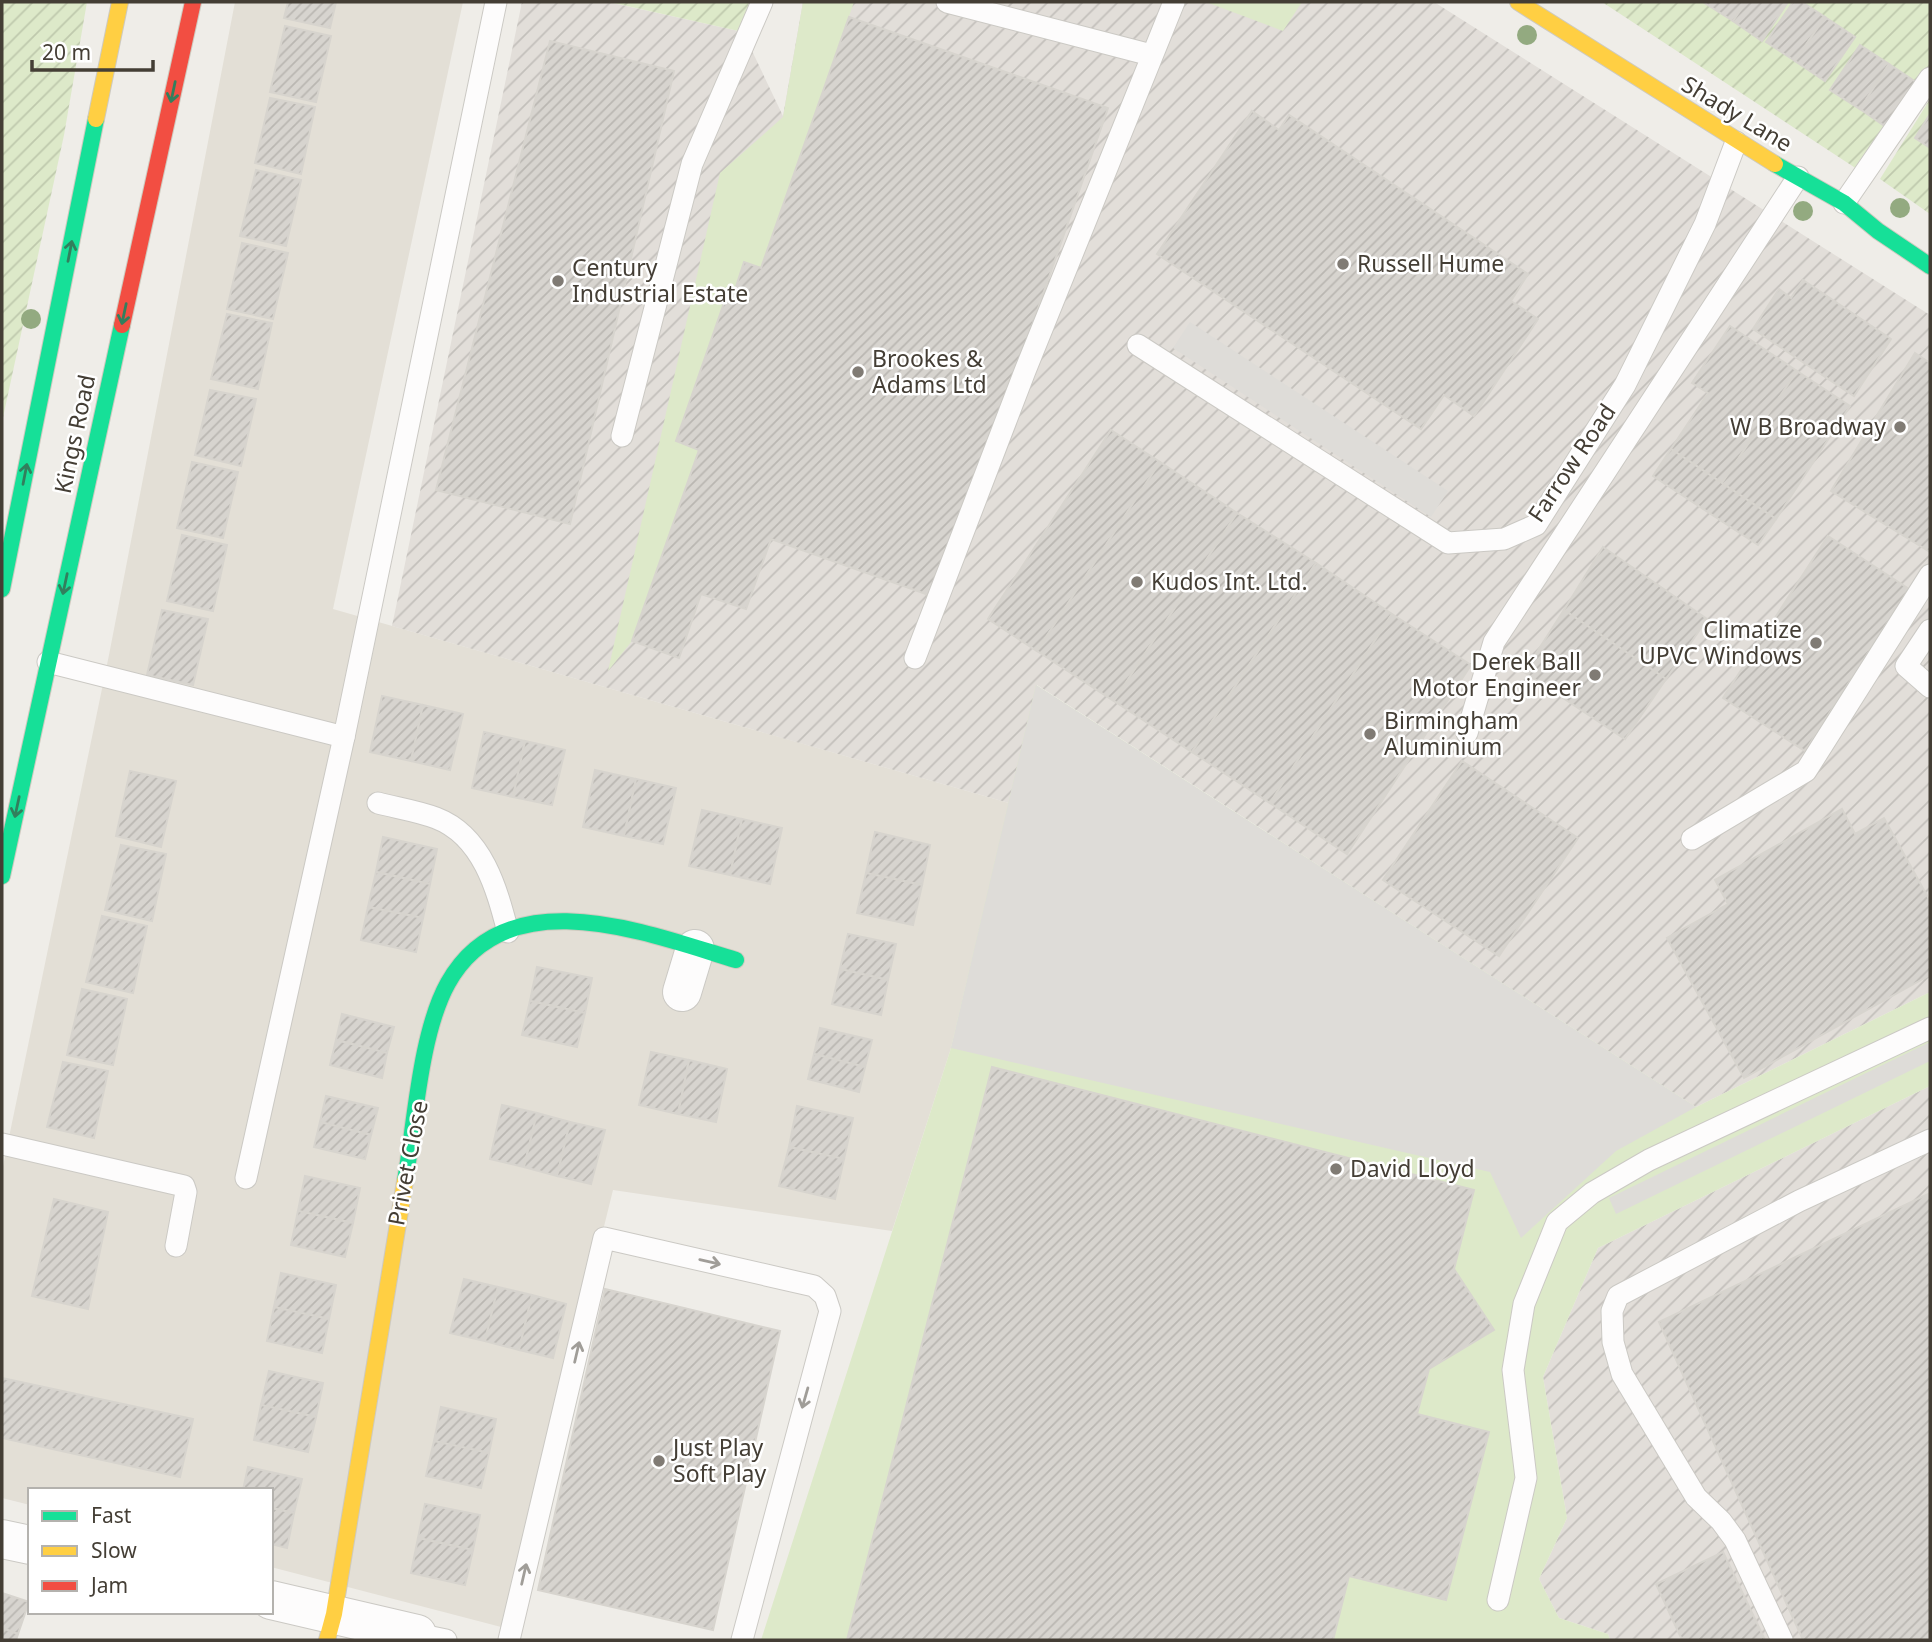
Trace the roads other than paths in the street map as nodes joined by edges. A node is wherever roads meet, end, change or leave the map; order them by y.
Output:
1 (120, 2) edge
2 (193, 2) edge
3 (496, 2) edge
4 (762, 2) edge
5 (947, 2) edge
6 (1174, 2) edge
7 (1518, 2) edge
8 (1151, 55) junction
9 (1930, 78) edge
10 (1736, 142) junction
11 (1798, 177) junction
12 (1844, 203) junction
13 (1930, 266) edge
14 (1138, 345) dead end
15 (622, 436) dead end
16 (1930, 575) edge
17 (2, 589) edge
18 (1930, 630) edge
19 (915, 658) dead end
20 (48, 662) junction
21 (1930, 687) edge
22 (1467, 733) dead end
23 (344, 737) junction
24 (378, 803) dead end
25 (1692, 839) dead end
26 (2, 876) edge
27 (508, 932) junction
28 (695, 949) junction
29 (736, 960) dead end
30 (682, 992) dead end
31 (1930, 1028) edge
32 (1930, 1140) edge
33 (2, 1144) edge
34 (246, 1178) dead end
35 (176, 1246) dead end
36 (2, 1539) edge
37 (28, 1545) edge
38 (1498, 1600) dead end
39 (273, 1601) edge
40 (331, 1627) edge
41 (431, 1637) edge
42 (509, 1640) edge
43 (742, 1640) edge
44 (1782, 1640) edge

17 -> 1 main road, Kings Road
2 -> 20 main road, Kings Road
3 - 23 lane
4 - 15 lane
5 - 8 lane
6 - 8 lane
7 - 10 main road, Shady Lane
8 - 19 lane
9 - 12 lane
10 - 11 main road, Shady Lane
10 - 14 lane, Farrow Road
11 - 12 main road, Shady Lane
11 - 22 lane
12 - 13 main road, Shady Lane
16 - 25 lane
18 - 21 lane
20 - 23 lane
20 -> 26 main road, Kings Road
23 - 34 lane
24 - 27 lane
27 - 28 main road, Privet Close
27 - 40 main road, Privet Close
28 - 29 main road, Privet Close
28 - 30 street
31 - 38 lane
32 - 44 lane
33 - 35 lane
36 - 37 street
39 - 40 street
40 - 41 street
42 -> 43 lane

